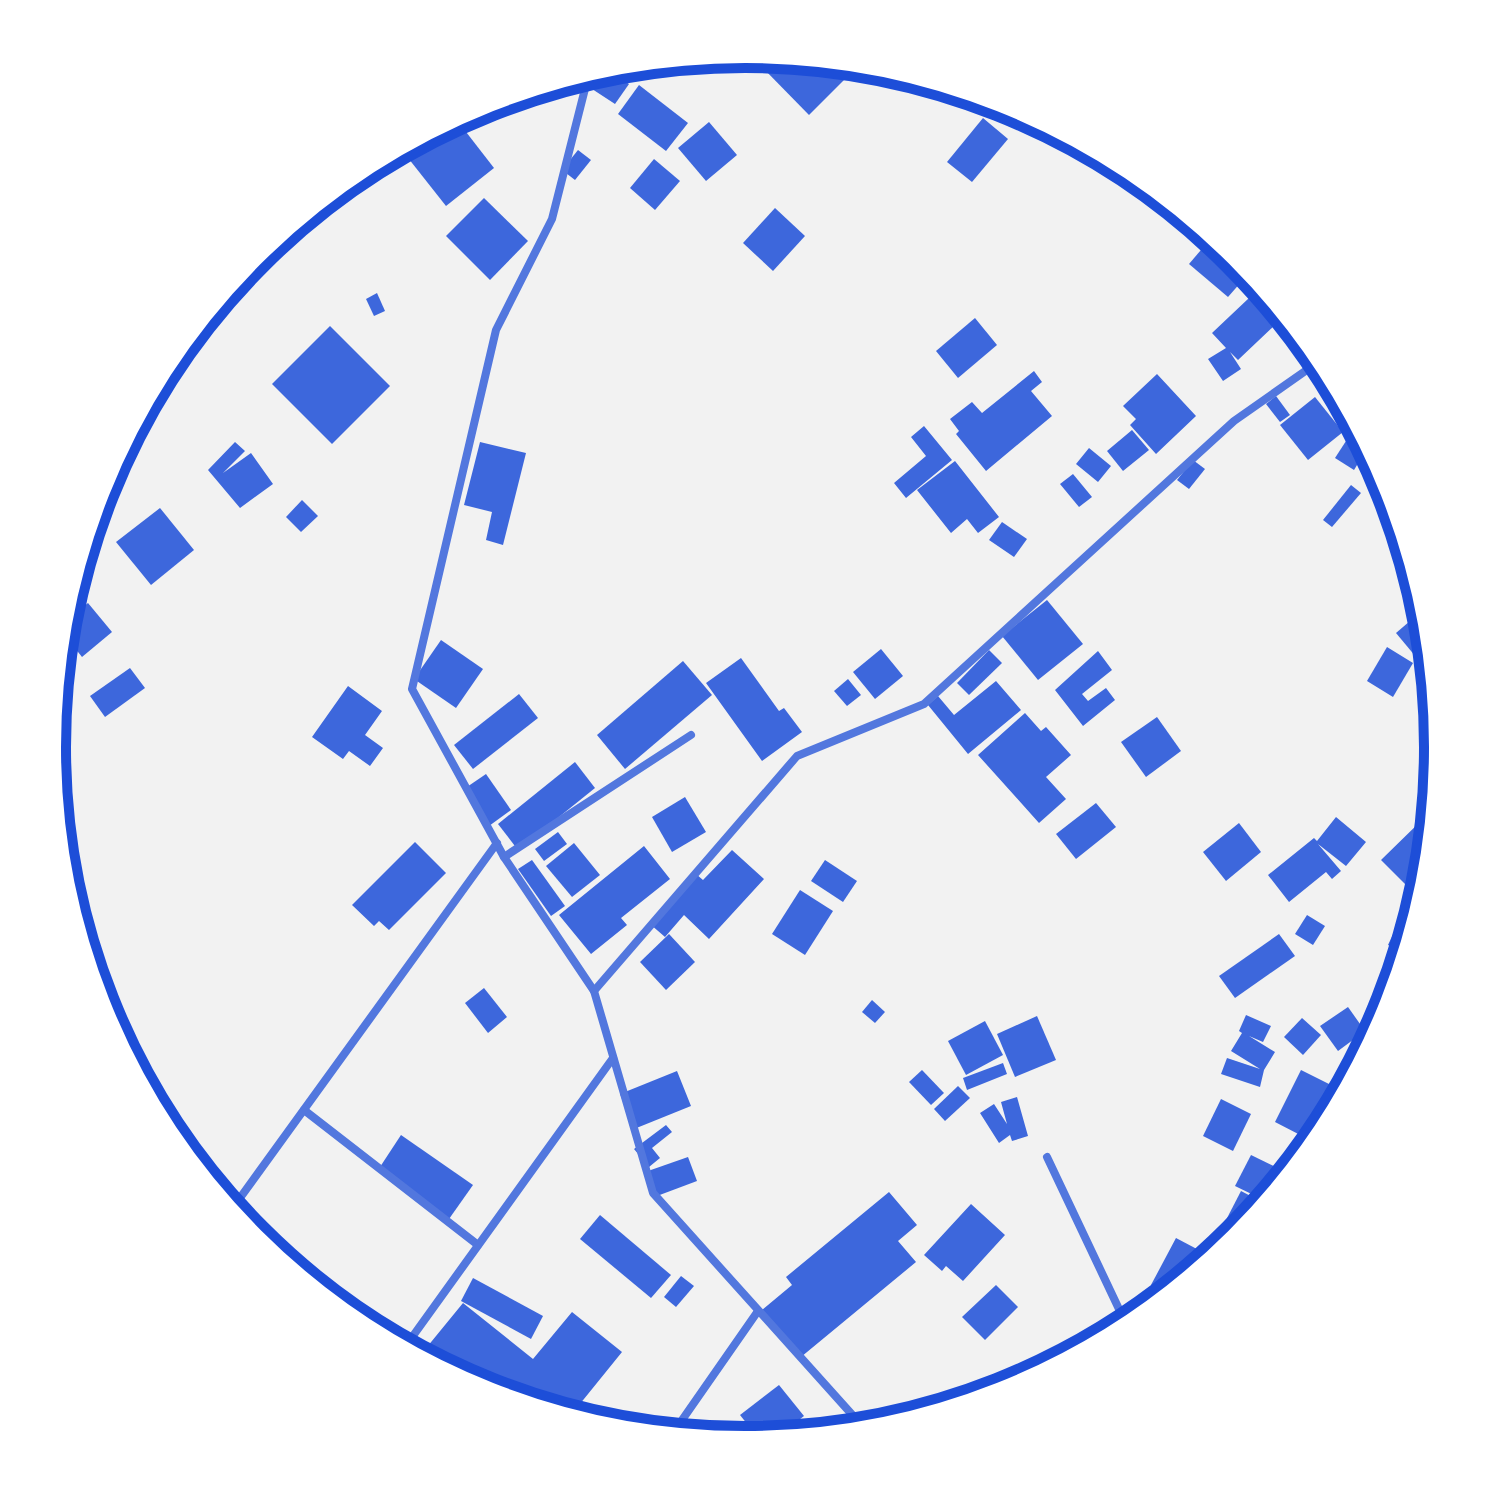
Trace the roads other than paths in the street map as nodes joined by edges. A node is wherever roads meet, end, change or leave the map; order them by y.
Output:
1 (585, 87) edge
2 (1309, 368) edge
3 (691, 735) dead end
4 (497, 843) junction
5 (504, 857) junction
6 (594, 991) junction
7 (613, 1058) junction
8 (304, 1110) junction
9 (1047, 1157) dead end
10 (239, 1199) edge
11 (478, 1245) junction
12 (758, 1311) junction
13 (1121, 1313) edge
14 (411, 1338) edge
15 (854, 1417) edge
16 (680, 1423) edge

1 - 4 street
2 - 6 street
3 - 5 street
4 - 5 street
4 - 8 street
5 - 6 street
6 - 7 street
7 - 11 street
7 - 12 street
8 - 10 street
8 - 11 street
9 - 13 street
11 - 14 street
12 - 15 street
12 - 16 street

